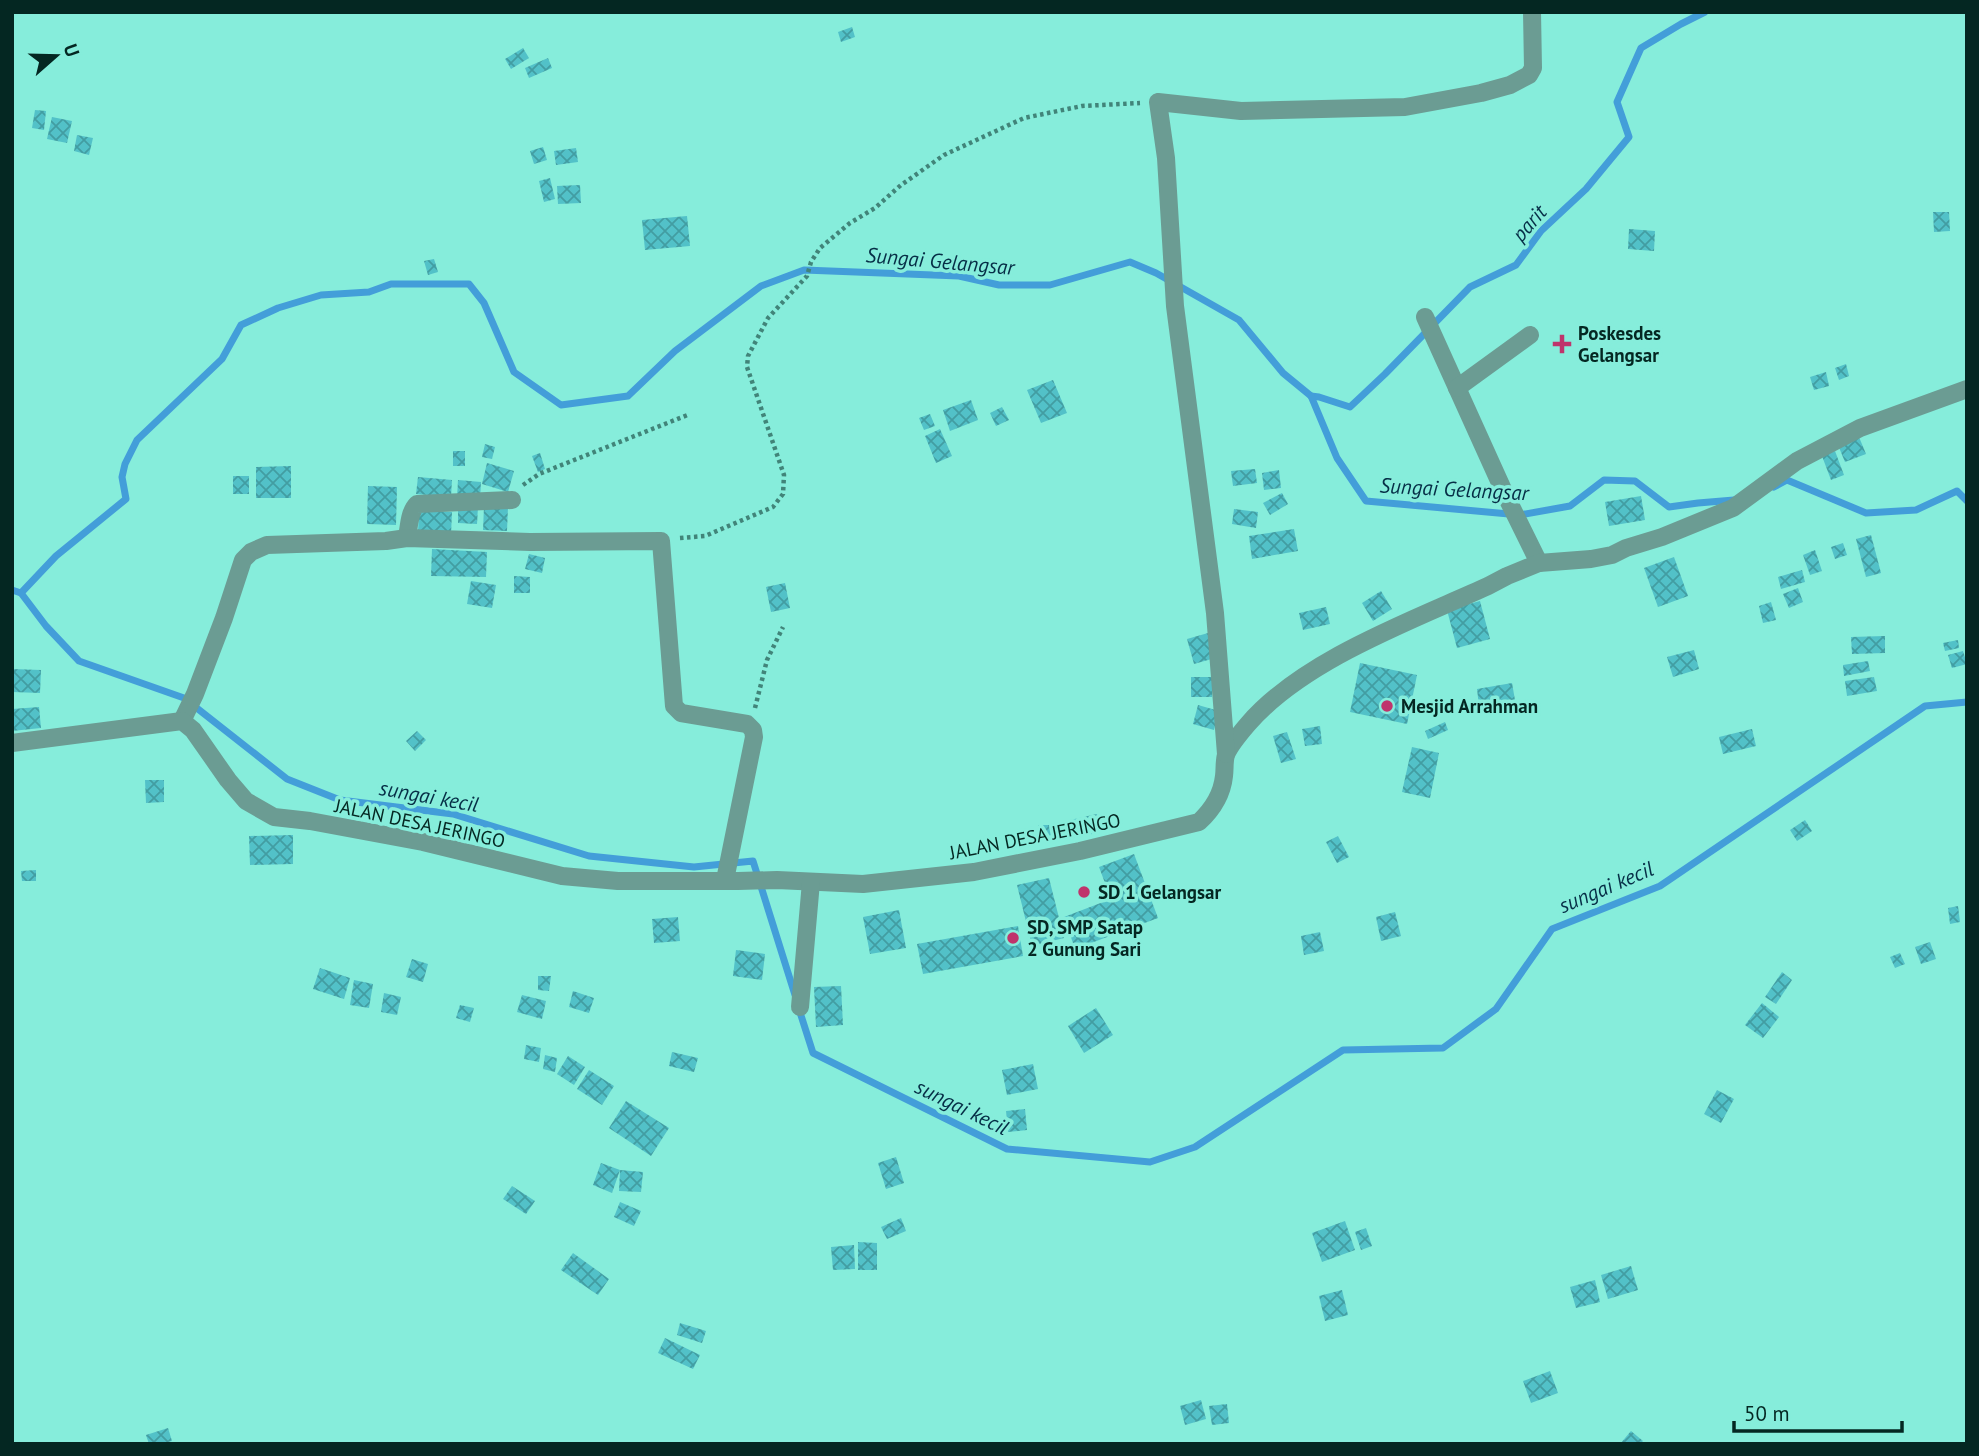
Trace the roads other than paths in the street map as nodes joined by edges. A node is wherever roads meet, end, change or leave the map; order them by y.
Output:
1 (1532, 12) edge
2 (1425, 317) dead end
3 (1530, 335) dead end
4 (1457, 388) junction
5 (1967, 389) edge
6 (512, 500) road end
7 (407, 538) junction
8 (1539, 563) junction
9 (182, 721) junction
10 (12, 743) edge
11 (1226, 754) junction
12 (730, 877) junction
13 (811, 882) junction
14 (800, 1007) dead end

1 - 11 street
2 - 4 street
3 - 4 street
4 - 8 street
5 - 8 street, JALAN DESA JERINGO
6 - 7 street
7 - 9 street
7 - 12 street
8 - 11 street, JALAN DESA JERINGO
9 - 10 street
9 - 12 street, JALAN DESA JERINGO
11 - 13 street, JALAN DESA JERINGO
12 - 13 street, JALAN DESA JERINGO
13 - 14 street

